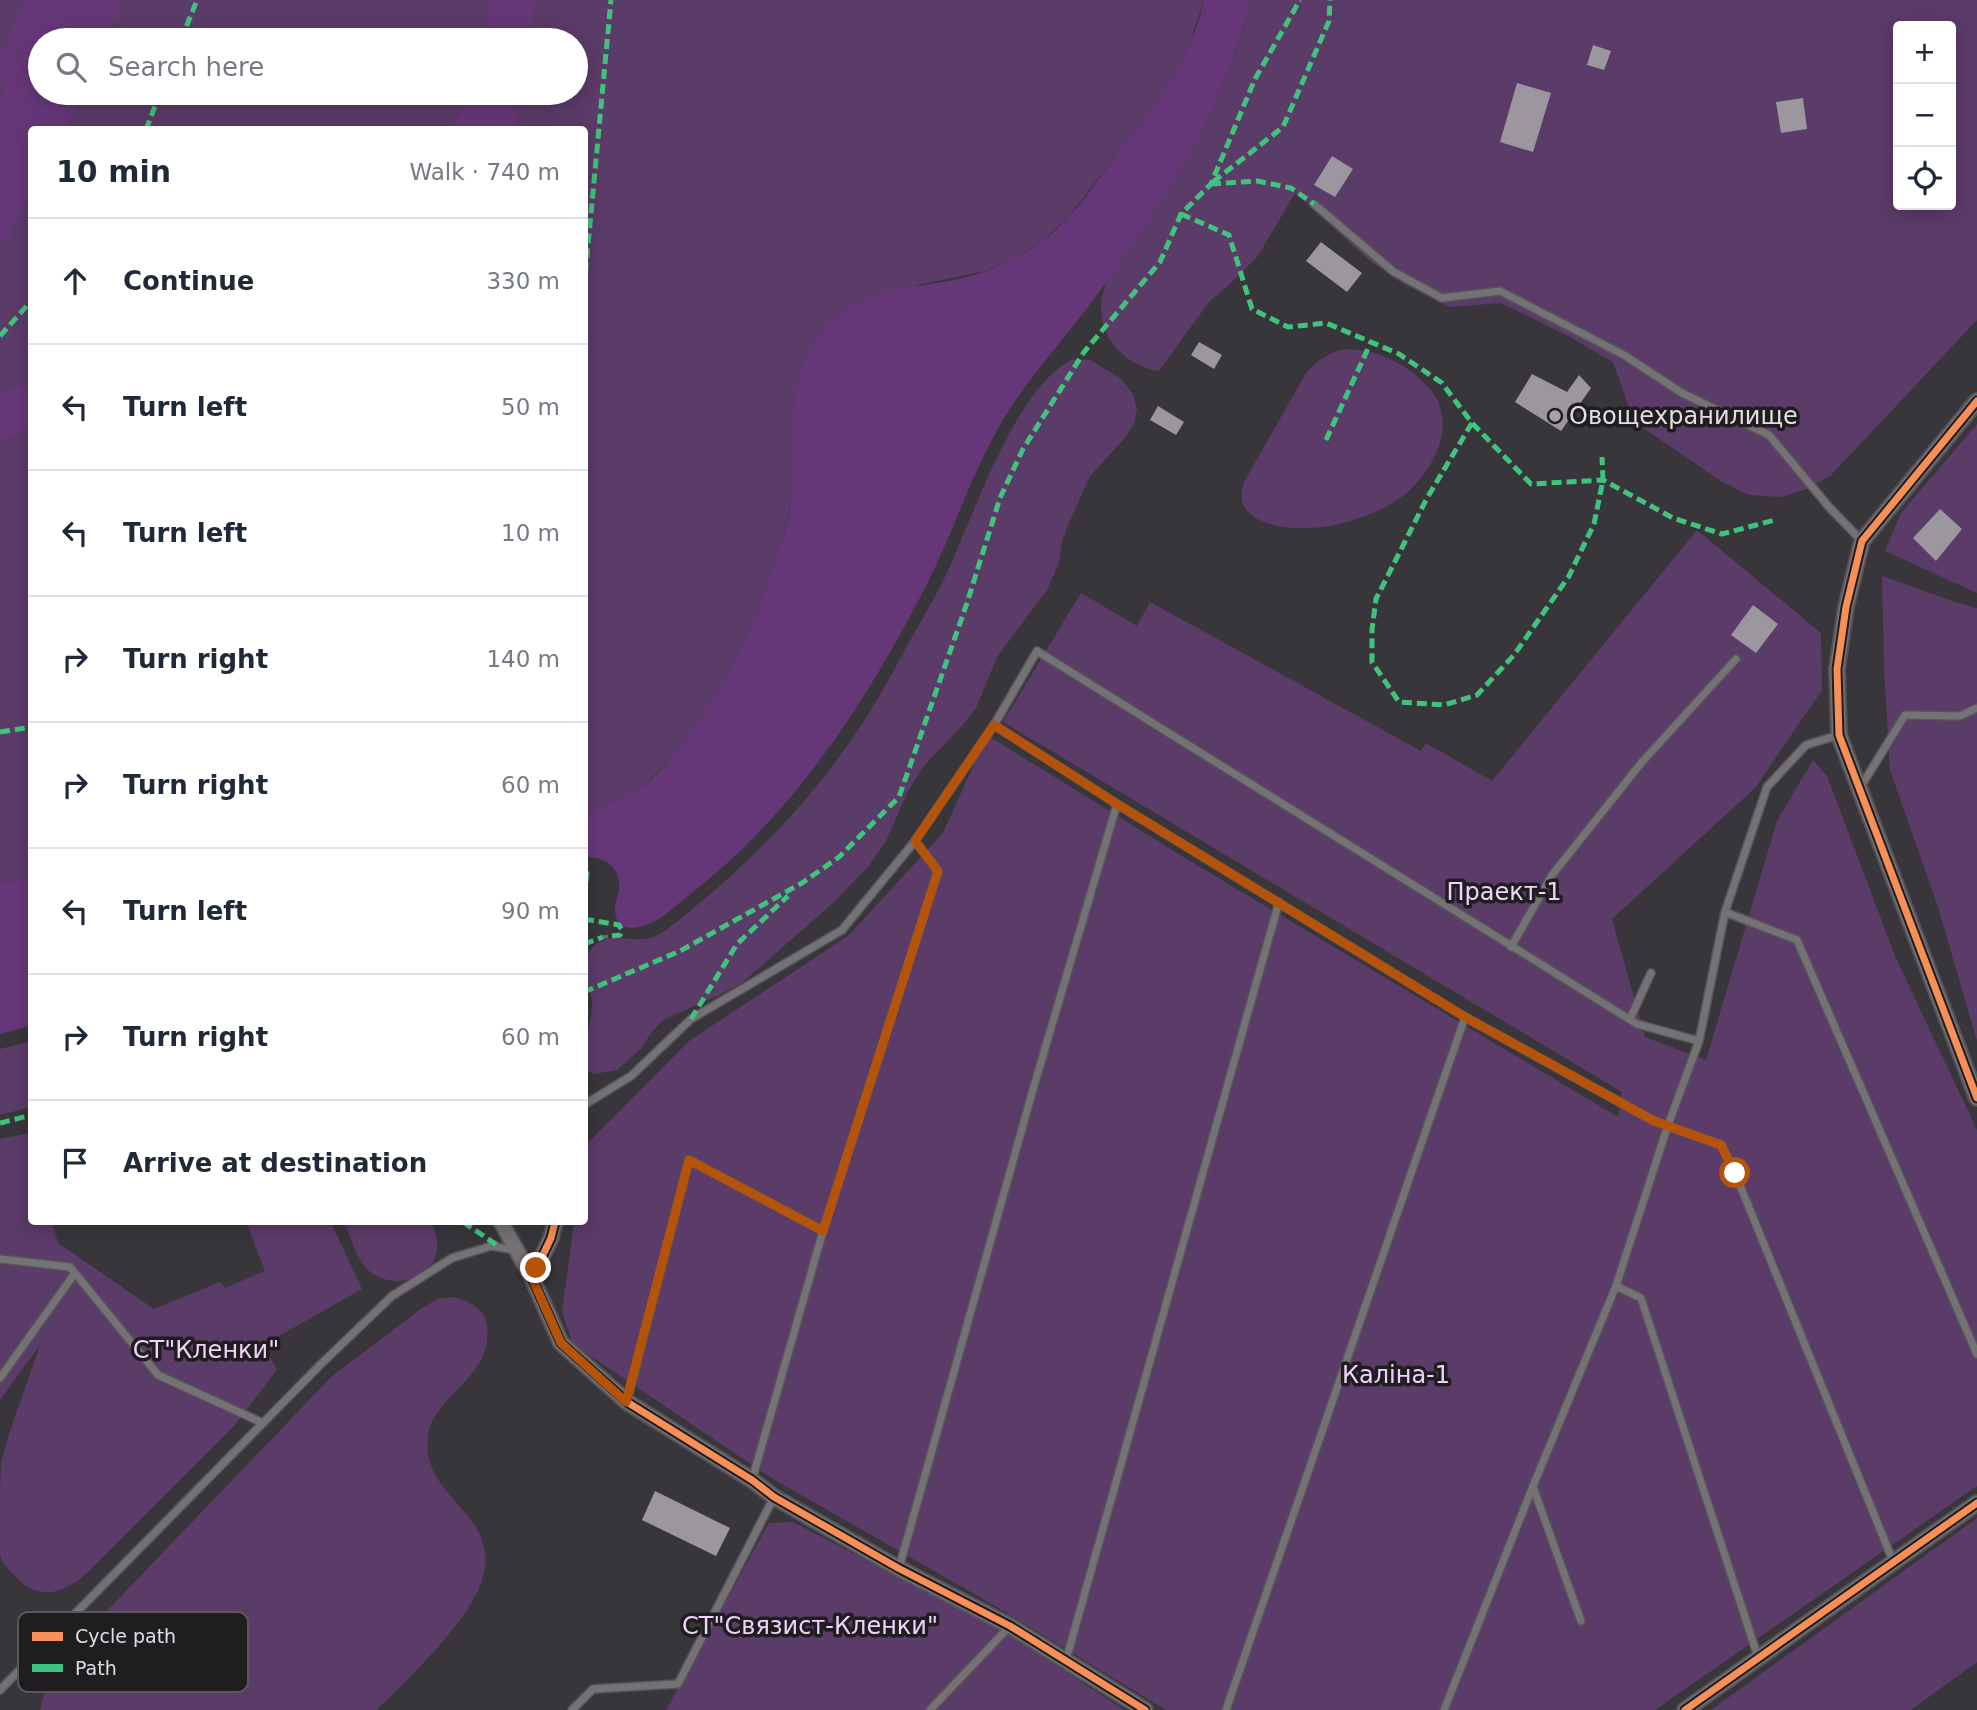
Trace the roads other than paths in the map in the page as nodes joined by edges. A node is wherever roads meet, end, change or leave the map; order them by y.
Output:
1 (1314, 204) dead end
2 (1977, 401) edge
3 (1862, 541) junction
4 (1736, 659) dead end
5 (1977, 708) edge
6 (994, 725) junction
7 (1839, 735) junction
8 (1860, 788) junction
9 (1117, 804) junction
10 (915, 841) junction
11 (1279, 902) junction
12 (1726, 912) junction
13 (1511, 947) junction
14 (1651, 974) dead end
15 (1465, 1017) junction
16 (1630, 1019) junction
17 (1699, 1041) junction
18 (1972, 1077) edge
19 (1977, 1098) edge
20 (588, 1103) edge
21 (1668, 1125) junction
22 (503, 1225) edge
23 (554, 1225) edge
24 (823, 1231) junction
25 (519, 1251) junction
26 (0, 1259) edge
27 (75, 1273) junction
28 (532, 1278) junction
29 (1616, 1286) junction
30 (1977, 1354) edge
31 (0, 1378) edge
32 (626, 1402) junction
33 (263, 1423) junction
34 (752, 1480) junction
35 (1533, 1486) junction
36 (774, 1497) junction
37 (1977, 1503) edge
38 (1893, 1561) junction
39 (898, 1568) junction
40 (77, 1612) edge
41 (1581, 1621) dead end
42 (1010, 1626) junction
43 (1758, 1657) junction
44 (1066, 1660) junction
45 (18, 1672) edge
46 (0, 1690) edge
47 (572, 1710) edge
48 (930, 1710) edge
49 (1146, 1710) edge
50 (1226, 1710) edge
51 (1444, 1710) edge
52 (1685, 1710) edge

1 - 3 lane
2 - 3 street
3 - 7 street
4 - 13 lane
5 - 8 lane
6 - 9 lane
6 - 10 lane
6 - 13 lane
7 - 8 street
7 - 12 lane
8 - 18 street
9 - 11 lane
9 - 39 lane
10 - 20 lane
10 - 24 lane
11 - 15 lane
11 - 44 lane
12 - 17 lane
12 - 30 lane
13 - 16 lane
14 - 16 lane
15 - 21 lane
15 - 50 lane
16 - 17 lane
17 - 21 lane
18 - 19 street
21 - 29 lane
21 - 38 lane
22 - 25 street
23 - 28 street
24 - 32 lane
24 - 34 lane
25 - 28 street
25 - 33 lane
26 - 27 lane
27 - 31 lane
27 - 33 lane
28 - 32 street
29 - 35 lane
29 - 43 lane
32 - 34 street
33 - 40 lane
34 - 36 street
35 - 41 lane
35 - 51 lane
36 - 39 street
36 - 47 lane
37 - 38 street
38 - 43 street
39 - 42 street
42 - 44 street
42 - 48 lane
43 - 52 street
44 - 49 street
45 - 46 lane

